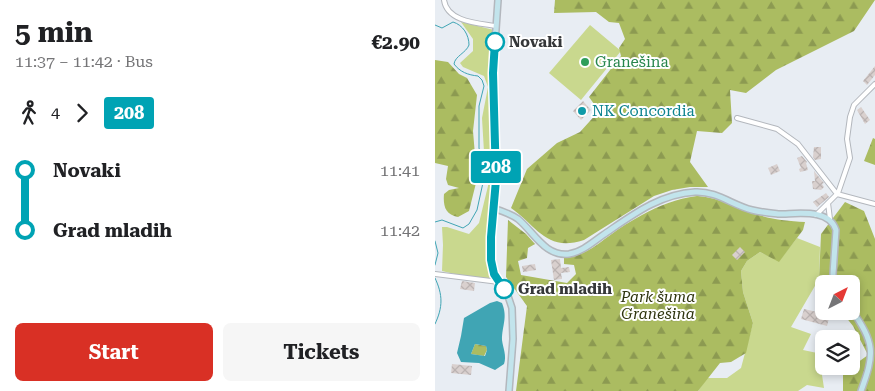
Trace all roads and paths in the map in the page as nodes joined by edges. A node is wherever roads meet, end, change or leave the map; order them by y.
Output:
1 (444, 0) edge
2 (498, 0) edge
3 (496, 26) junction
4 (875, 84) edge
5 (737, 118) dead end
6 (837, 194) junction
7 (828, 203) junction
8 (875, 204) edge
9 (493, 208) junction
10 (816, 215) junction
11 (830, 219) junction
12 (435, 274) edge
13 (833, 275) edge
14 (499, 282) junction
15 (858, 320) edge
16 (509, 391) edge
17 (861, 391) edge

1 - 3 street
2 - 3 street
3 - 9 street
4 - 6 street
5 - 6 street
6 - 7 street
6 - 8 street
7 - 10 street
7 - 11 street
9 - 10 street
9 - 14 street
10 - 11 street
11 - 13 street
12 - 14 street
14 - 16 street
15 - 17 street

